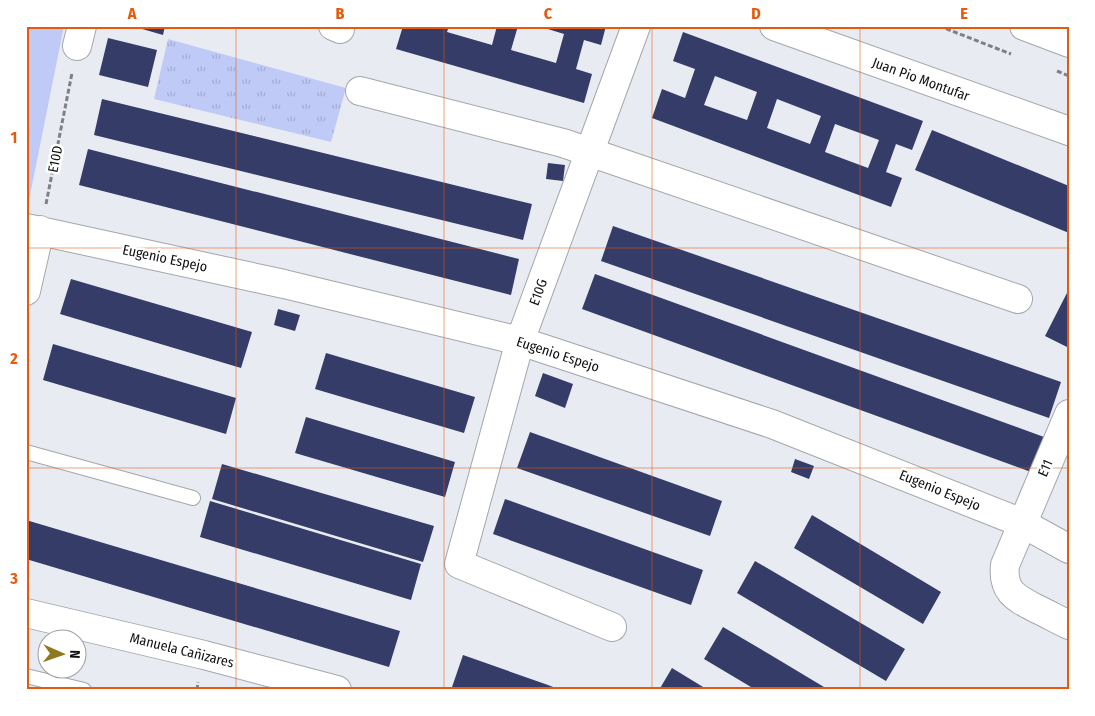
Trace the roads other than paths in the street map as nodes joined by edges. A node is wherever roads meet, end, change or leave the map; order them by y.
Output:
1 (636, 26) edge
2 (774, 26) edge
3 (1024, 26) edge
4 (1069, 43) edge
5 (360, 91) dead end
6 (1069, 131) edge
7 (590, 152) junction
8 (33, 229) edge
9 (26, 291) edge
10 (1018, 299) dead end
11 (520, 341) junction
12 (1069, 414) edge
13 (26, 452) edge
14 (193, 498) dead end
15 (1022, 523) junction
16 (1069, 549) edge
17 (26, 613) edge
18 (1069, 626) edge
19 (612, 628) dead end
20 (26, 676) edge
21 (326, 688) edge
22 (84, 690) edge

1 - 7 main road, E10G
2 - 6 main road, Juan Pio Montufar
3 - 4 main road
5 - 7 main road
7 - 10 main road
7 - 11 main road, E10G
8 - 9 main road
8 - 11 main road, Eugenio Espejo
11 - 15 main road, Eugenio Espejo
11 - 19 main road, E10G
12 - 15 main road, E11
13 - 14 lane
15 - 16 main road, Eugenio Espejo
15 - 18 main road, E11
17 - 21 main road, Manuela Cañizares
20 - 22 lane

